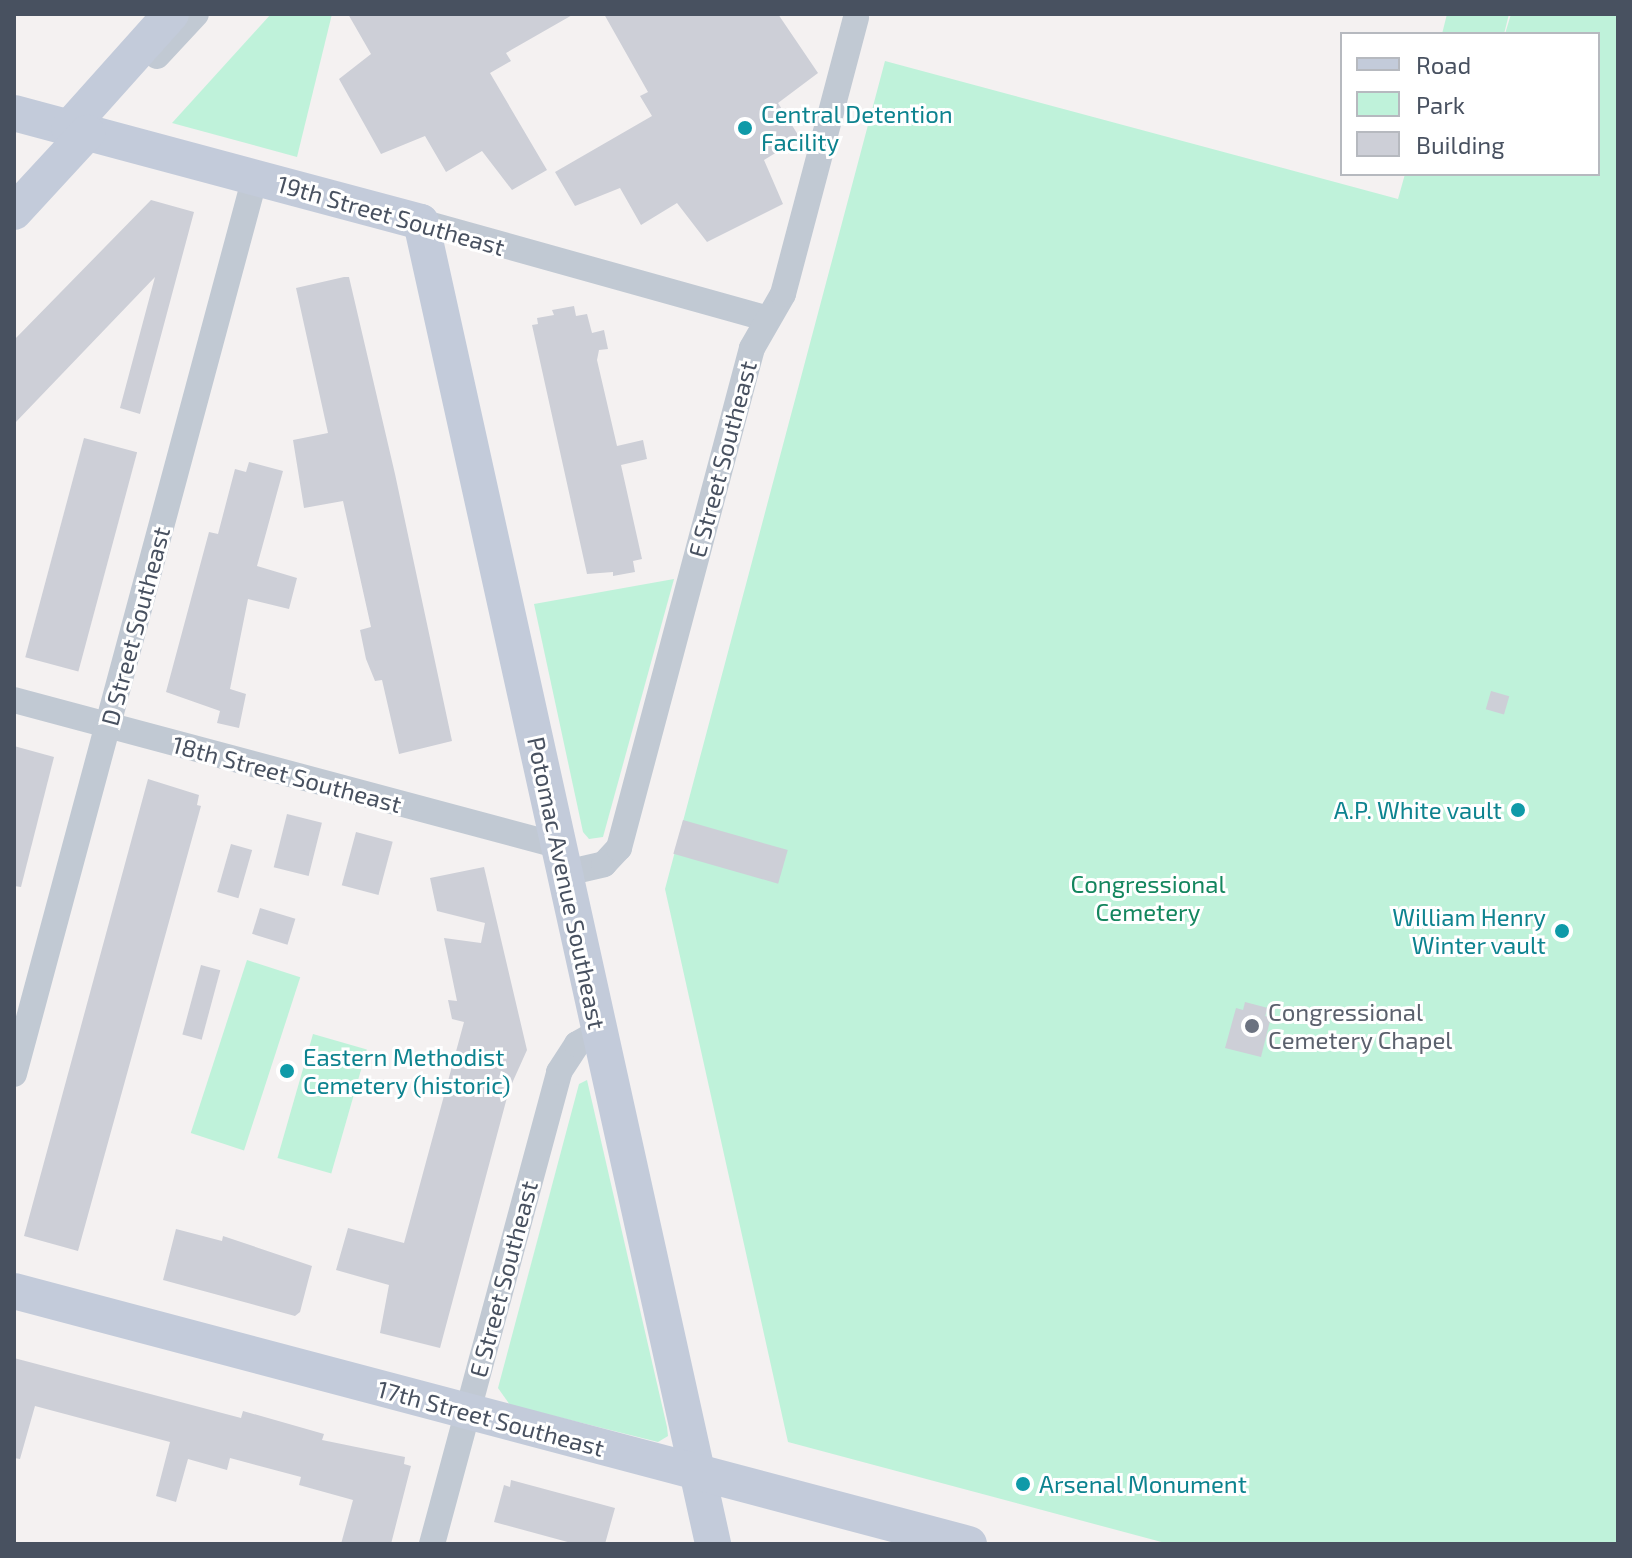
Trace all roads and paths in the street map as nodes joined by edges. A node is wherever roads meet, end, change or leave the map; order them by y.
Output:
1 (171, 14) edge
2 (196, 14) edge
3 (856, 17) dead end
4 (14, 113) edge
5 (78, 130) junction
6 (255, 177) junction
7 (14, 212) edge
8 (421, 222) junction
9 (768, 319) junction
10 (14, 700) edge
11 (108, 725) junction
12 (563, 860) junction
13 (599, 1032) junction
14 (14, 1074) edge
15 (14, 1291) edge
16 (467, 1411) junction
17 (697, 1471) junction
18 (432, 1544) edge
19 (713, 1544) edge
20 (969, 1544) edge

1 - 5 main road
2 - 5 street
3 - 9 street, E Street Southeast
4 - 5 main road, 19th Street Southeast
5 - 6 main road, 19th Street Southeast
5 - 7 main road
6 - 8 main road, 19th Street Southeast
6 - 11 street, D Street Southeast
8 - 9 street, 19th Street Southeast
8 - 12 main road, Potomac Avenue Southeast
9 - 12 street, E Street Southeast
10 - 11 street, 18th Street Southeast
11 - 12 street, 18th Street Southeast
11 - 14 street, D Street Southeast
12 - 13 main road, Potomac Avenue Southeast
13 - 16 street, E Street Southeast
13 - 17 main road, Potomac Avenue Southeast
15 - 16 main road, 17th Street Southeast
16 - 17 main road, 17th Street Southeast
16 - 18 street, E Street Southeast
17 - 19 main road, Potomac Avenue Southeast
17 - 20 main road, 17th Street Southeast

